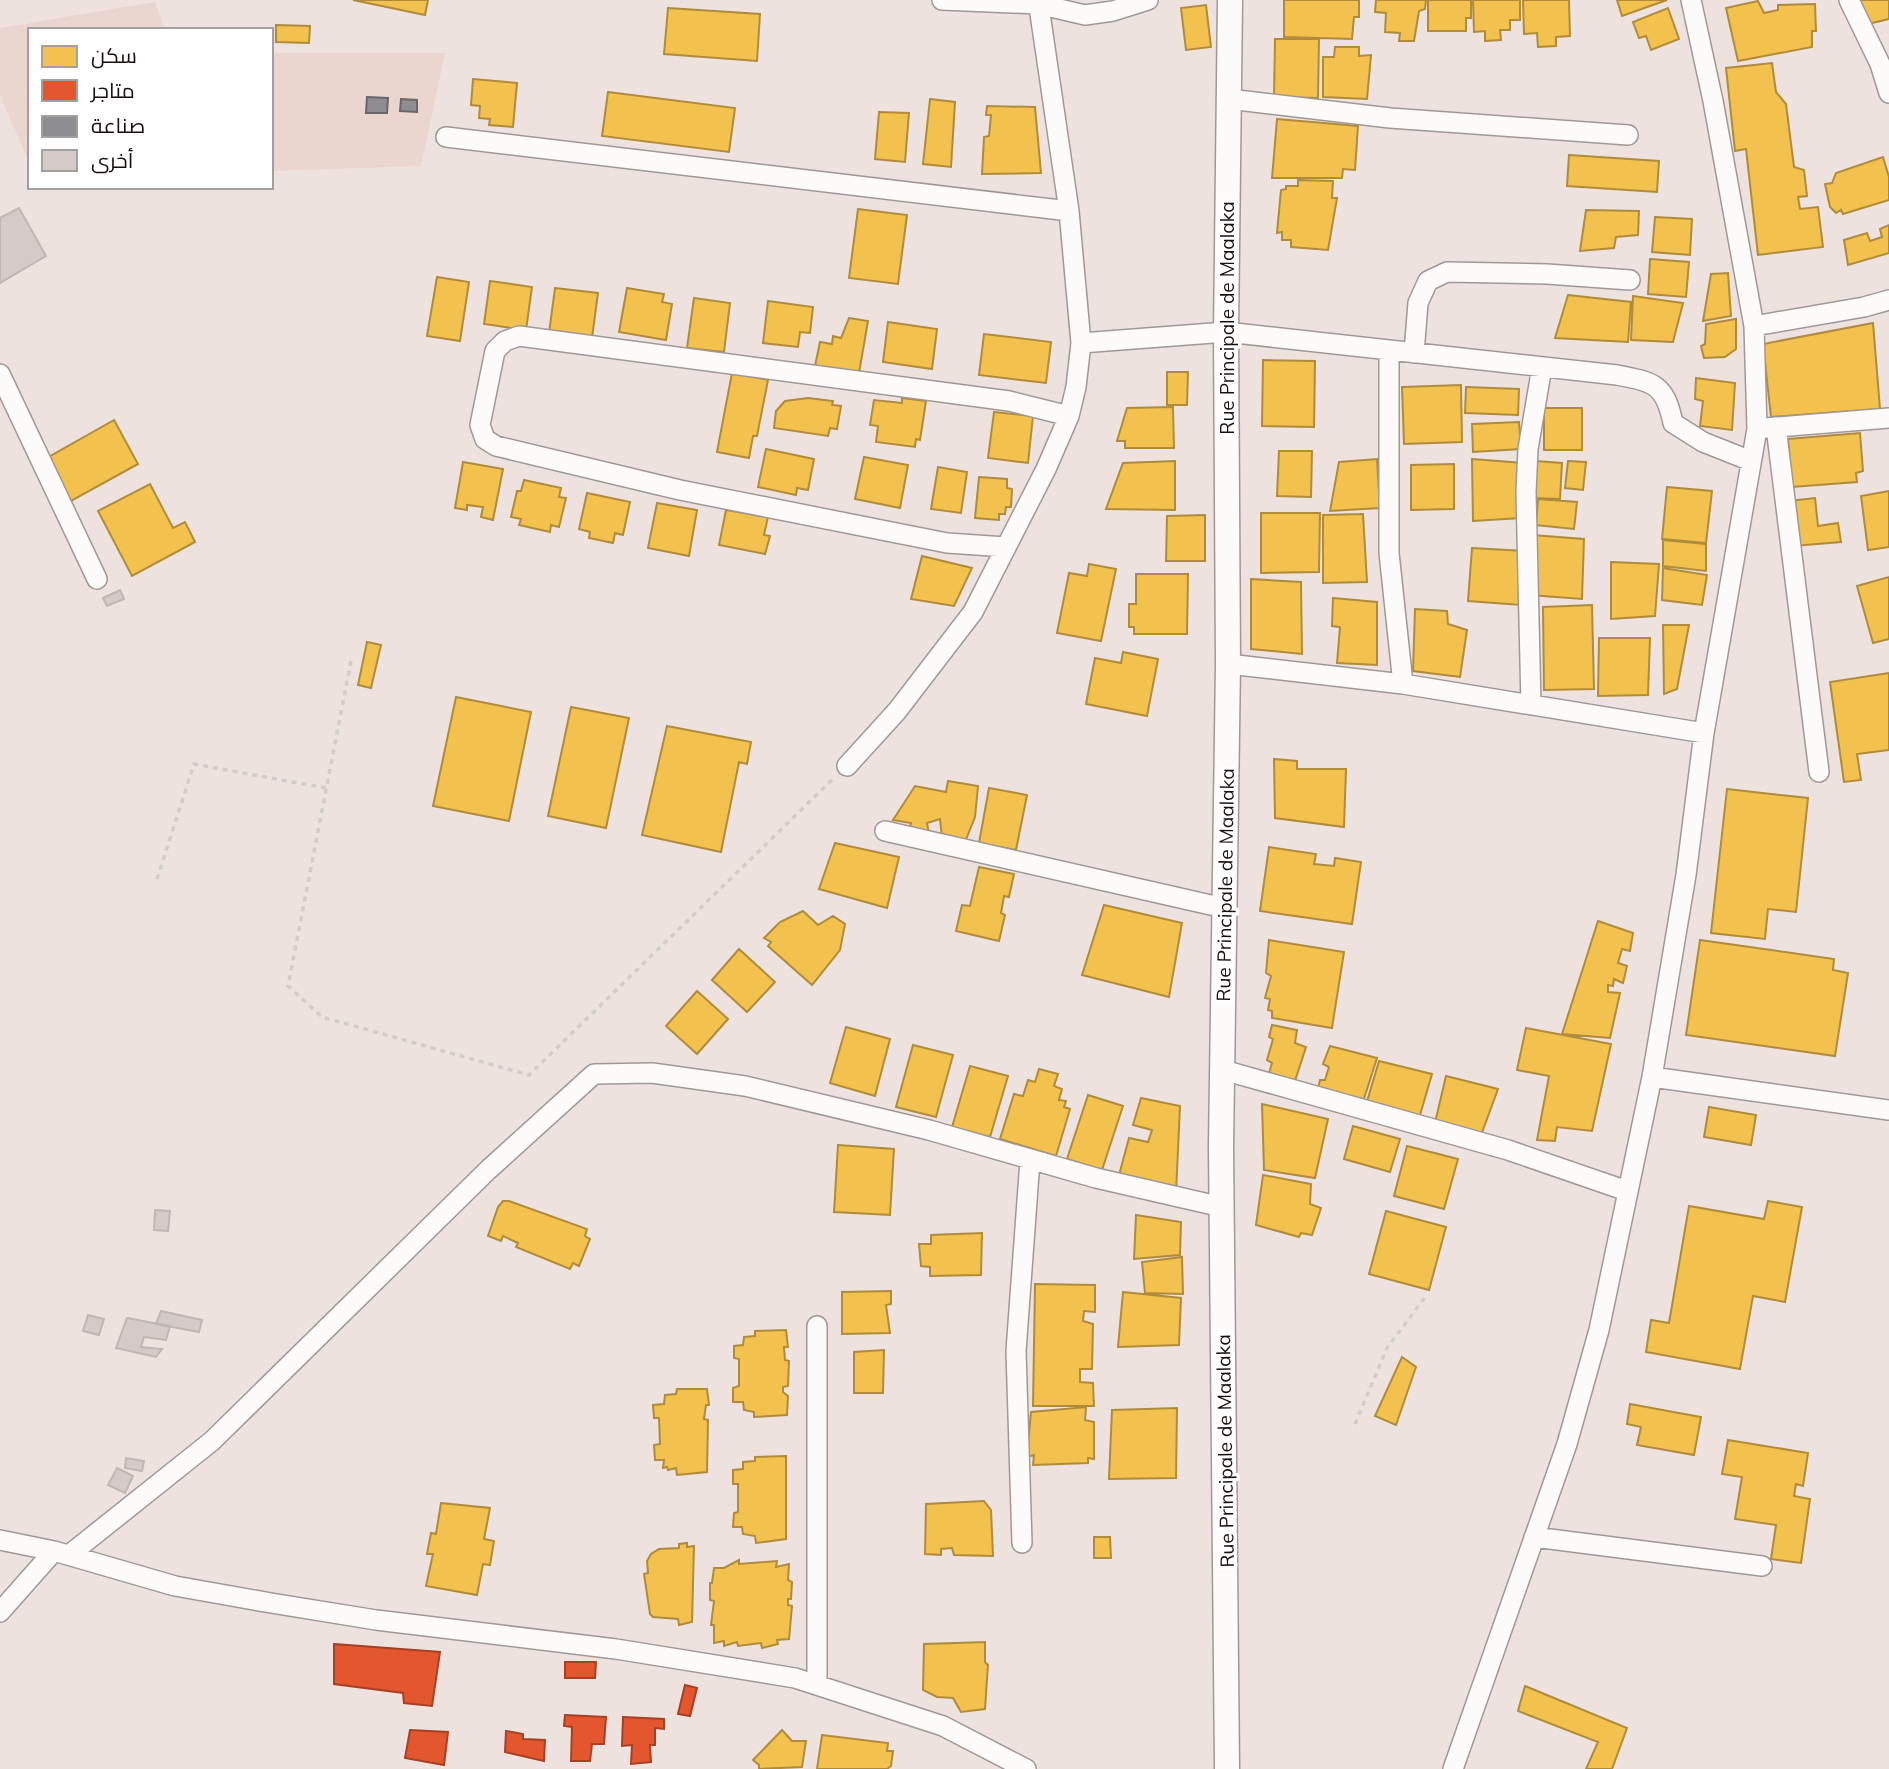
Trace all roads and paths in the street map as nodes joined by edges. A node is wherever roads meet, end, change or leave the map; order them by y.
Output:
1 (942, 0) edge
2 (1148, 0) edge
3 (1230, 0) edge
4 (1691, 0) edge
5 (1849, 0) edge
6 (1038, 2) edge
7 (1889, 93) edge
8 (1229, 99) junction
9 (1628, 135) dead end
10 (446, 136) dead end
11 (1069, 211) junction
12 (1630, 281) dead end
13 (1889, 300) edge
14 (1754, 326) junction
15 (1226, 332) junction
16 (1081, 343) junction
17 (1389, 350) junction
18 (1414, 353) junction
19 (1542, 367) junction
20 (0, 374) edge
21 (1069, 416) junction
22 (1889, 418) edge
23 (1766, 428) junction
24 (1751, 461) junction
25 (1006, 547) junction
26 (97, 579) dead end
27 (351, 661) dead end
28 (1228, 664) junction
29 (1404, 684) junction
30 (1531, 705) junction
31 (1704, 733) junction
32 (847, 766) joint
33 (1819, 772) dead end
34 (326, 789) junction
35 (886, 831) dead end
36 (157, 879) dead end
37 (1224, 908) junction
38 (1223, 1070) junction
39 (1653, 1077) junction
40 (1889, 1110) edge
41 (1030, 1160) junction
42 (1626, 1191) junction
43 (1222, 1207) junction
44 (1426, 1296) dead end
45 (817, 1326) dead end
46 (1355, 1424) dead end
47 (1534, 1538) junction
48 (0, 1540) edge
49 (1022, 1543) dead end
50 (62, 1553) junction
51 (1762, 1566) dead end
52 (0, 1612) edge
53 (817, 1685) junction
54 (1026, 1769) edge
55 (1227, 1769) edge
56 (1453, 1769) edge

1 - 6 street
2 - 6 street
3 - 8 main road, Rue Principale de Maalaka
4 - 14 street
5 - 7 street
6 - 11 street
8 - 9 street
8 - 15 main road, Rue Principale de Maalaka
10 - 11 street
11 - 16 street
12 - 18 street
13 - 14 street
14 - 23 street
15 - 16 street
15 - 17 street
15 - 28 main road, Rue Principale de Maalaka
16 - 21 street
17 - 18 street
17 - 29 street
18 - 19 street
19 - 24 street
19 - 30 street
20 - 26 street
21 - 25 street
21 - 25 street
22 - 23 street
23 - 24 street
23 - 33 street
24 - 31 street
25 - 32 street
27 - 34 path
28 - 29 street
28 - 37 main road, Rue Principale de Maalaka
29 - 30 street
30 - 31 street
31 - 39 street
32 - 34 path
34 - 36 path
35 - 37 street
37 - 38 main road, Rue Principale de Maalaka
38 - 42 street
38 - 43 main road, Rue Principale de Maalaka
39 - 40 street
39 - 42 street
41 - 43 street
41 - 49 street
41 - 50 street
42 - 47 street
43 - 55 main road, Rue Principale de Maalaka
44 - 46 path
45 - 53 street
47 - 51 street
47 - 56 street
48 - 50 street
50 - 52 street
50 - 53 street
53 - 54 street

